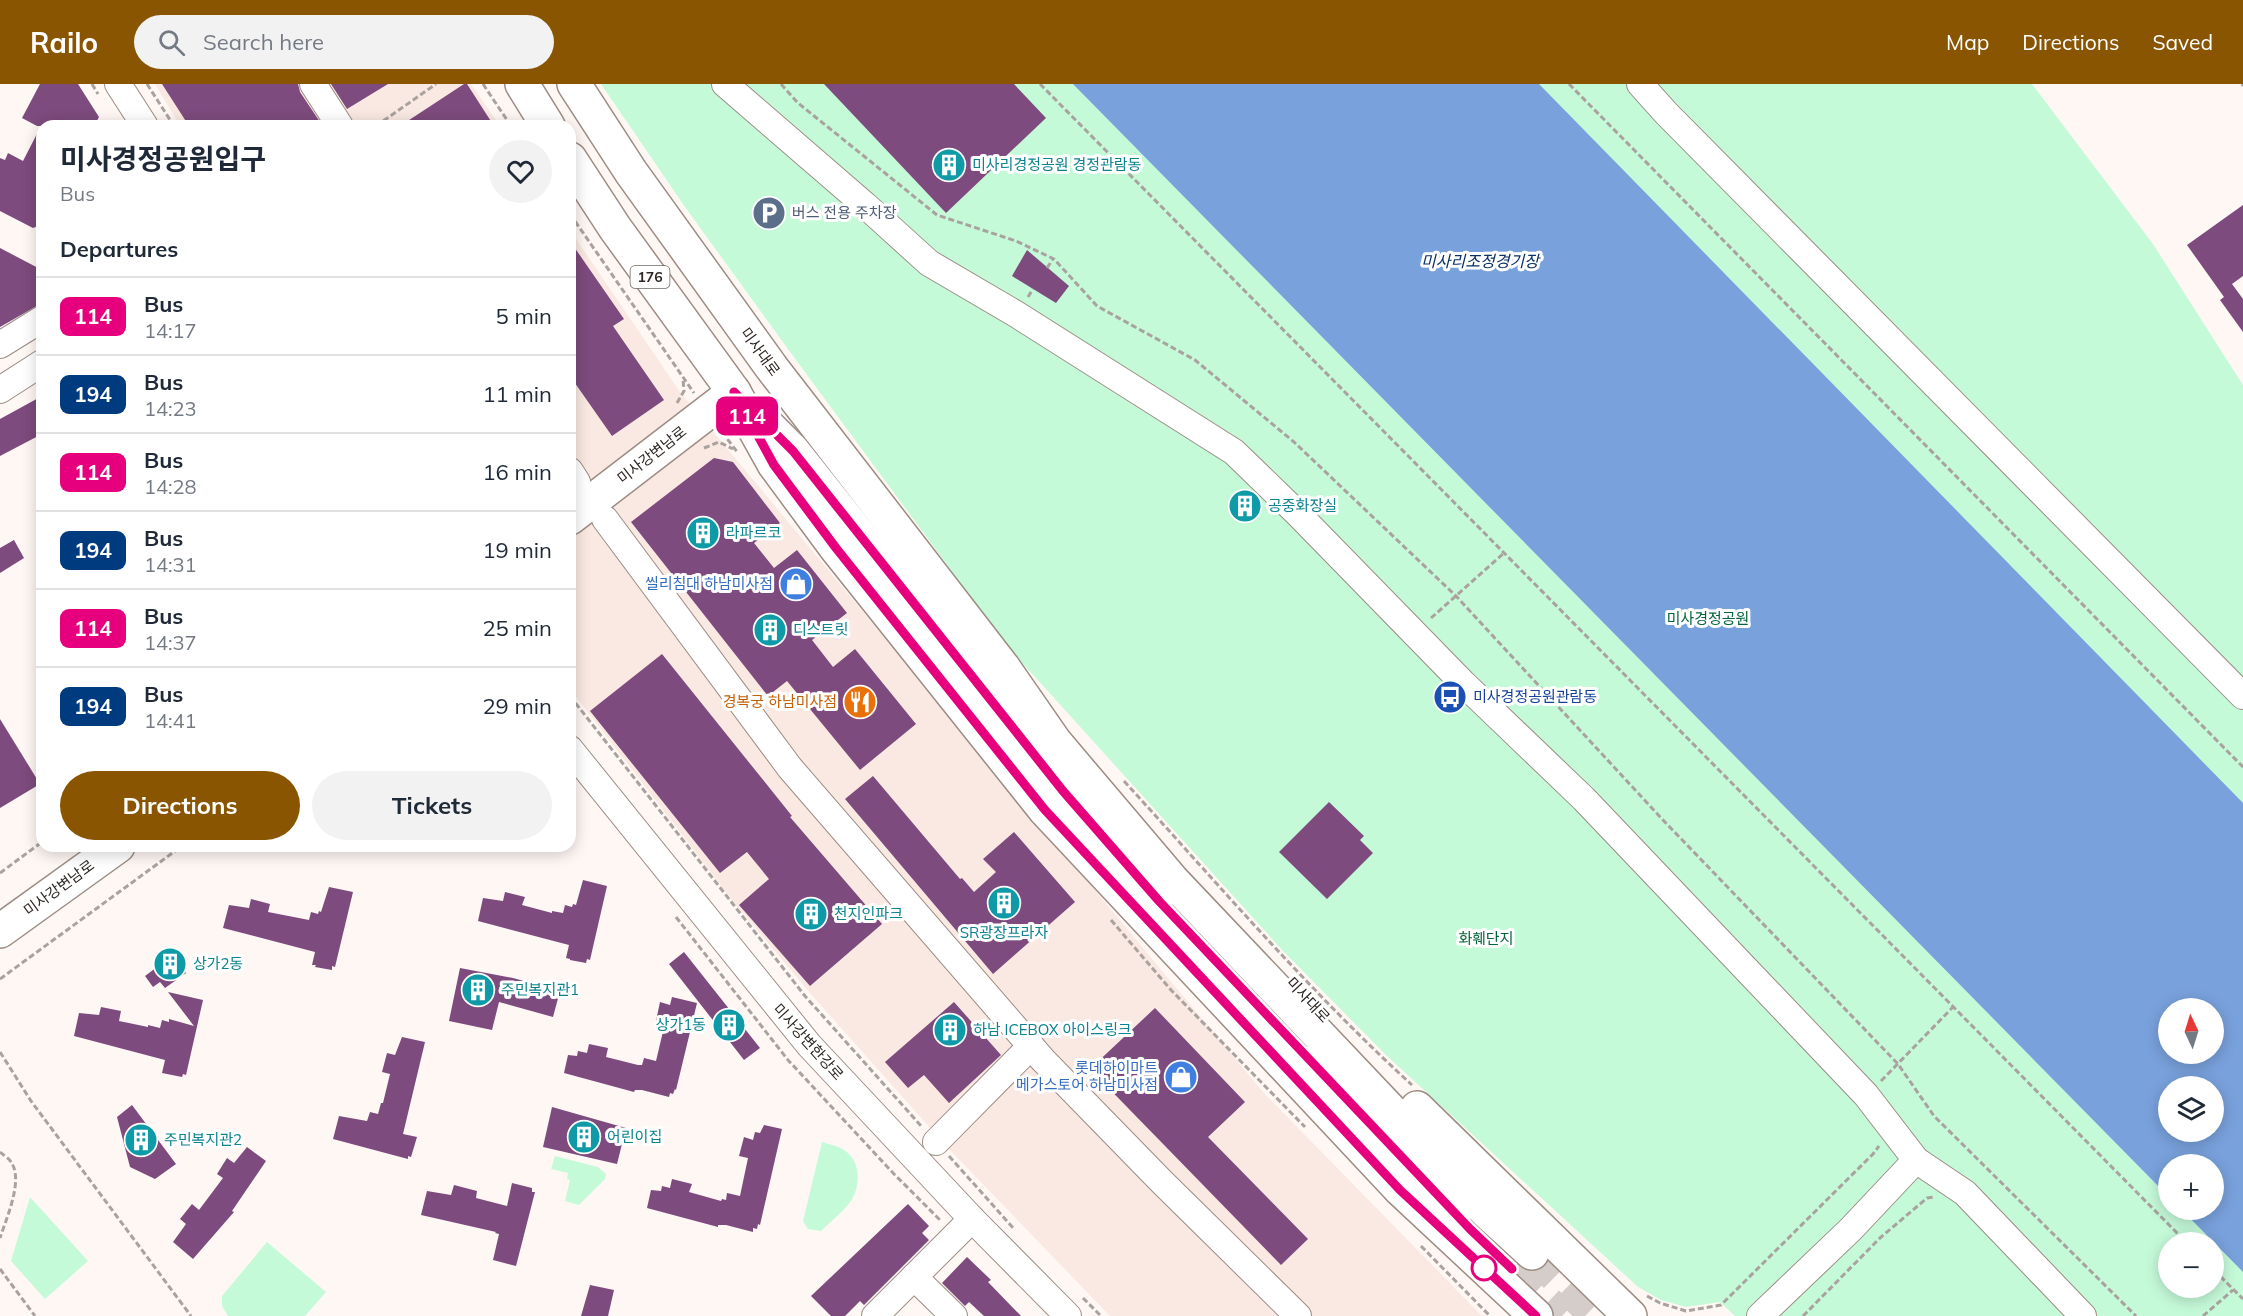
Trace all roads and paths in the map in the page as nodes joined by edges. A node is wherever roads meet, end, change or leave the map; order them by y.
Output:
1 (118, 84) edge
2 (147, 84) edge
3 (314, 84) edge
4 (436, 84) edge
5 (483, 84) edge
6 (522, 84) edge
7 (574, 84) edge
8 (725, 84) edge
9 (781, 84) edge
10 (1040, 84) edge
11 (1569, 84) edge
12 (1640, 84) edge
13 (141, 120) edge
14 (170, 120) edge
15 (336, 120) edge
16 (385, 120) edge
17 (507, 120) edge
18 (544, 120) edge
19 (576, 168) edge
20 (576, 223) edge
21 (1054, 259) junction
22 (1047, 268) dead end
23 (1033, 290) dead end
24 (1028, 299) dead end
25 (36, 323) edge
26 (0, 345) edge
27 (36, 367) edge
28 (0, 390) edge
29 (734, 392) junction
30 (674, 409) dead end
31 (700, 450) dead end
32 (735, 450) dead end
33 (576, 513) edge
34 (606, 519) dead end
35 (1504, 552) junction
36 (1456, 596) junction
37 (1427, 622) dead end
38 (2243, 696) edge
39 (576, 704) edge
40 (576, 756) edge
41 (2243, 767) edge
42 (1123, 781) dead end
43 (36, 846) edge
44 (110, 852) edge
45 (174, 852) edge
46 (0, 873) edge
47 (0, 931) edge
48 (0, 979) edge
49 (1953, 1007) junction
50 (1031, 1046) junction
51 (0, 1052) edge
52 (1898, 1064) junction
53 (1878, 1084) dead end
54 (1418, 1090) dead end
55 (936, 1142) junction
56 (0, 1152) edge
57 (1873, 1154) dead end
58 (1916, 1160) junction
59 (1927, 1198) dead end
60 (972, 1218) junction
61 (2176, 1232) edge
62 (1021, 1236) dead end
63 (0, 1238) edge
64 (1424, 1249) dead end
65 (1520, 1256) junction
66 (0, 1269) edge
67 (914, 1277) junction
68 (2224, 1281) edge
69 (2233, 1290) junction
70 (2243, 1299) edge
71 (1072, 1304) edge
72 (1638, 1306) edge
73 (1686, 1313) edge
74 (34, 1316) edge
75 (191, 1316) edge
76 (875, 1316) edge
77 (954, 1316) edge
78 (1101, 1316) edge
79 (1298, 1316) edge
80 (1490, 1316) edge
81 (1536, 1316) edge
82 (1760, 1316) edge
83 (1803, 1316) edge
84 (2083, 1316) edge
85 (2136, 1316) edge
86 (2204, 1316) edge

1 - 13 street
2 - 14 path
3 - 15 street
4 - 16 path
5 - 17 path
6 - 18 main road
7 - 65 main road, 미사대로
8 - 58 street
9 - 21 path
10 - 35 path
11 - 41 path
12 - 38 street
19 - 29 main road, 미사대로 / 176
20 - 30 path
21 - 22 path
21 - 36 path
23 - 24 path
25 - 26 street
27 - 28 street
29 - 33 main road, 미사강변남로
29 - 65 main road, 미사대로
31 - 32 path
34 - 50 street
35 - 36 path
35 - 49 path
36 - 37 path
36 - 52 path
39 - 55 path
40 - 60 street, 미사강변한강로
42 - 54 path
43 - 46 path
44 - 47 main road, 미사강변남로
45 - 48 path
49 - 52 path
49 - 61 path
50 - 55 street
50 - 79 street
51 - 75 path
52 - 53 path
52 - 85 path
55 - 62 path
56 - 63 path
57 - 73 path
58 - 82 street
58 - 84 street
59 - 83 path
60 - 67 street
60 - 71 street, 미사강변한강로
64 - 80 path
65 - 72 main road, 미사대로
65 - 81 main road, 미사대로
66 - 74 path
67 - 76 street
67 - 77 street
68 - 69 path
69 - 70 path
69 - 86 path
71 - 78 path
72 - 73 path

